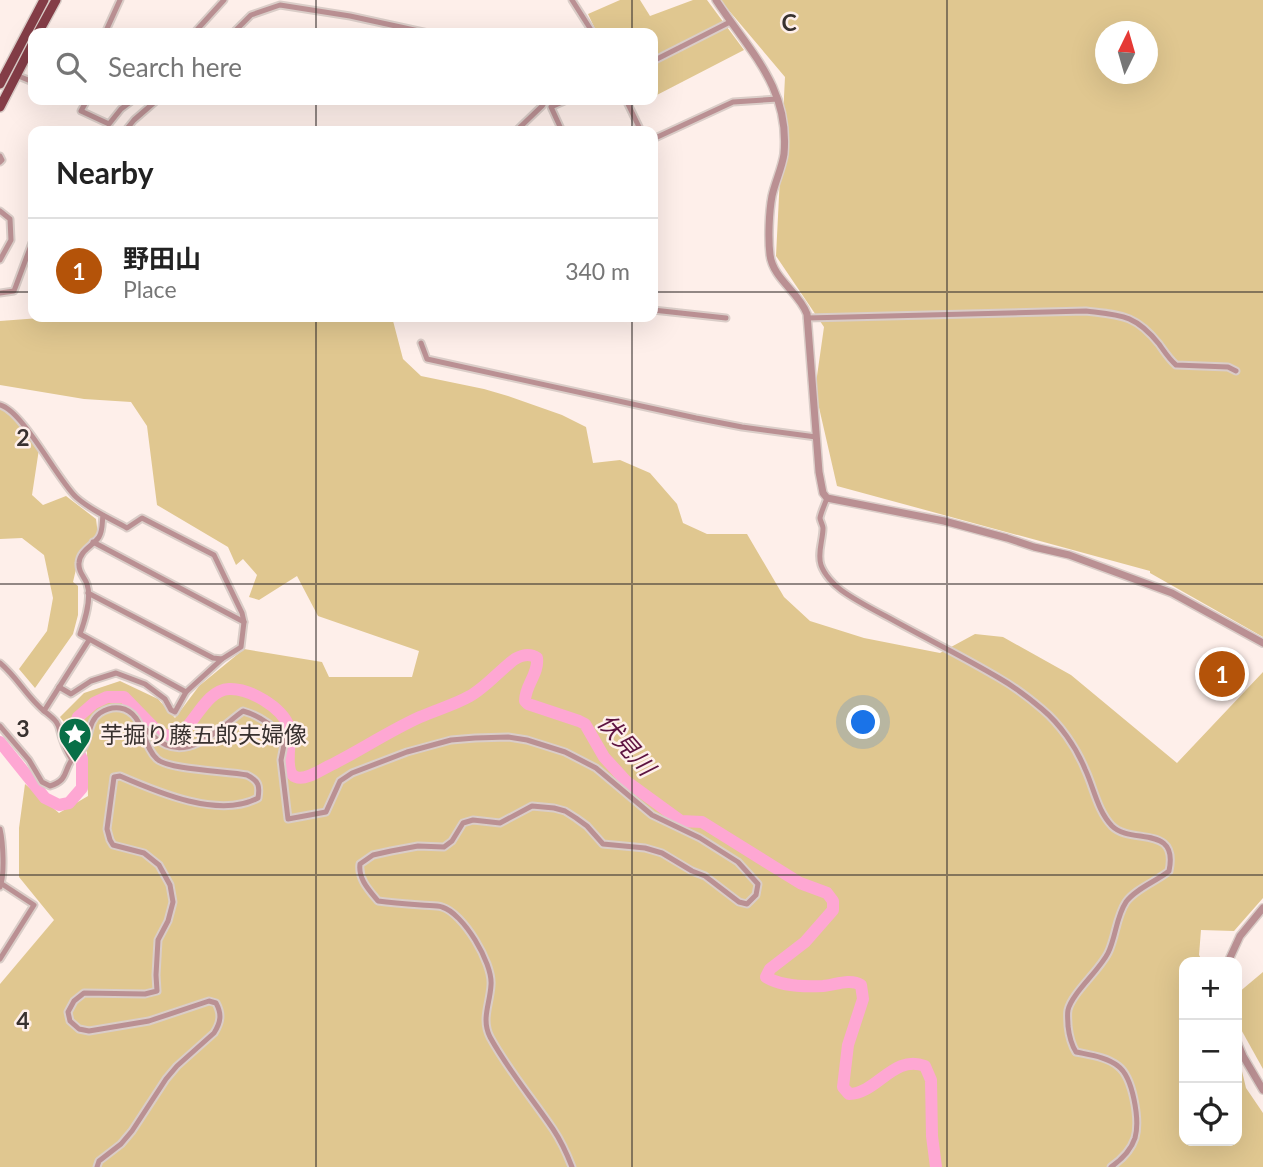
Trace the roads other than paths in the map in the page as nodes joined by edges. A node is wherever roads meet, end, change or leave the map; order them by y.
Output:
1 (44, 0) edge
2 (56, 0) edge
3 (120, 0) edge
4 (225, 0) edge
5 (572, 0) edge
6 (716, 0) edge
7 (730, 22) junction
8 (29, 28) edge
9 (41, 28) edge
10 (107, 28) edge
11 (199, 28) edge
12 (238, 28) edge
13 (405, 28) edge
14 (590, 28) edge
15 (28, 31) edge
16 (28, 52) edge
17 (658, 58) edge
18 (16, 75) junction
19 (28, 80) edge
20 (0, 84) edge
21 (778, 99) junction
22 (84, 105) edge
23 (126, 105) edge
24 (152, 105) edge
25 (542, 105) edge
26 (556, 105) edge
27 (628, 105) edge
28 (0, 107) edge
29 (129, 126) edge
30 (521, 126) edge
31 (560, 126) edge
32 (638, 126) edge
33 (658, 136) edge
34 (0, 156) edge
35 (0, 162) edge
36 (0, 211) edge
37 (28, 253) edge
38 (0, 260) edge
39 (0, 293) edge
40 (658, 311) edge
41 (726, 318) dead end
42 (807, 318) junction
43 (421, 344) dead end
44 (1236, 371) dead end
45 (0, 405) edge
46 (816, 438) junction
47 (827, 498) junction
48 (103, 514) junction
49 (93, 542) junction
50 (88, 593) junction
51 (244, 622) junction
52 (89, 640) junction
53 (1263, 643) edge
54 (222, 659) junction
55 (0, 663) edge
56 (59, 687) junction
57 (186, 692) junction
58 (44, 711) junction
59 (140, 725) junction
60 (0, 726) edge
61 (73, 759) junction
62 (0, 829) edge
63 (1, 874) edge
64 (1, 886) edge
65 (1263, 908) edge
66 (1230, 957) edge
67 (0, 959) edge
68 (1242, 1054) edge
69 (1263, 1090) edge
70 (97, 1167) edge
71 (572, 1167) edge
72 (1111, 1167) edge

1 - 8 main road
2 - 9 main road
3 - 10 street
4 - 11 street
5 - 14 street
6 - 7 street
7 - 17 street
7 - 21 street
12 - 13 street
15 - 20 main road
16 - 18 main road
18 - 19 street
18 - 28 main road
21 - 33 street
21 - 42 street
22 - 23 street
24 - 29 street
25 - 30 street
26 - 31 street
27 - 32 street
34 - 35 street
36 - 38 street
37 - 39 street
40 - 41 street
42 - 44 street
42 - 46 street
43 - 46 street
45 - 48 street
46 - 47 street
47 - 53 street
47 - 72 street
48 - 49 street
48 - 51 street
49 - 50 street
49 - 51 street
50 - 52 street
50 - 54 street
51 - 54 street
52 - 56 street
52 - 57 street
54 - 57 street
55 - 58 street
56 - 57 street
56 - 58 street
58 - 61 street
59 - 61 street
59 - 70 street
59 - 71 street
60 - 61 street
62 - 63 street
63 - 64 street
64 - 67 street
65 - 66 street
68 - 69 street

